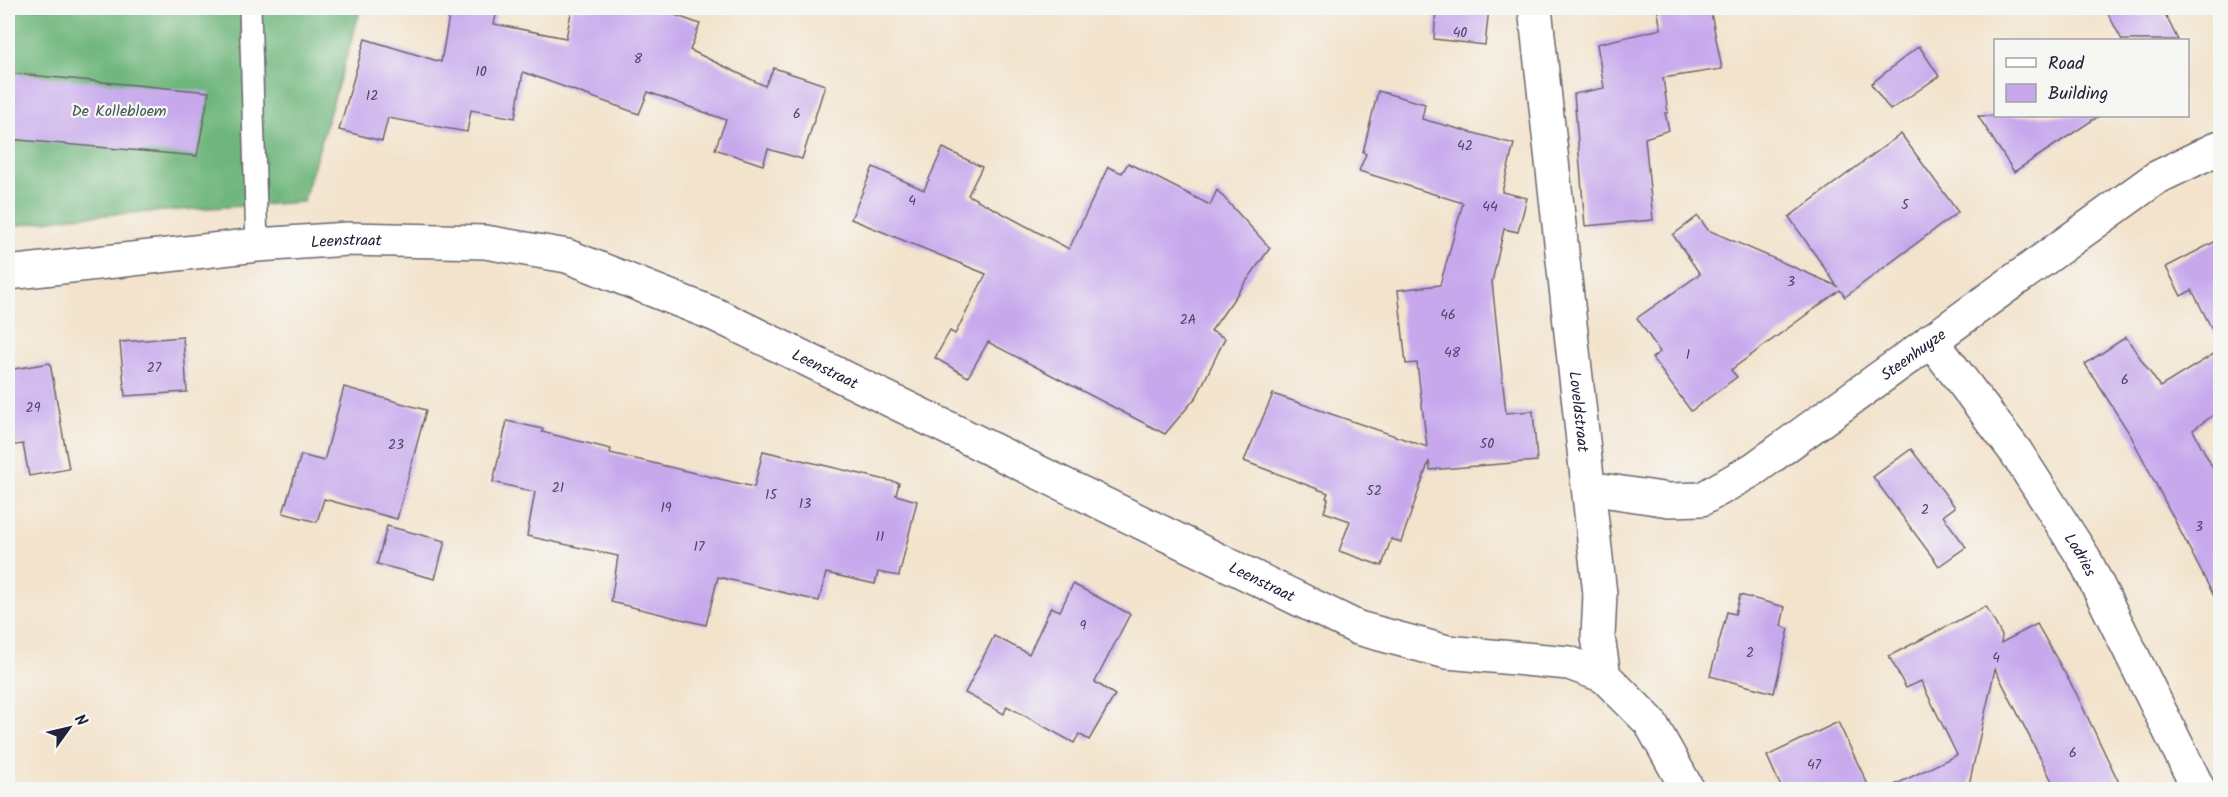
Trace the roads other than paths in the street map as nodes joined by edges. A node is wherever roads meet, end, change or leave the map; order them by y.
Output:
1 (250, 8) edge
2 (1535, 8) edge
3 (2220, 147) edge
4 (257, 245) junction
5 (8, 273) edge
6 (1931, 340) junction
7 (1589, 488) junction
8 (1604, 676) junction
9 (1688, 789) edge
10 (2199, 789) edge

1 - 4 lane
2 - 7 street, Loveldstraat
3 - 6 street, Steenhuyze
4 - 5 street, Leenstraat
4 - 8 street, Leenstraat
6 - 7 street, Steenhuyze
6 - 10 street, Lodries
7 - 8 street, Loveldstraat
8 - 9 street

